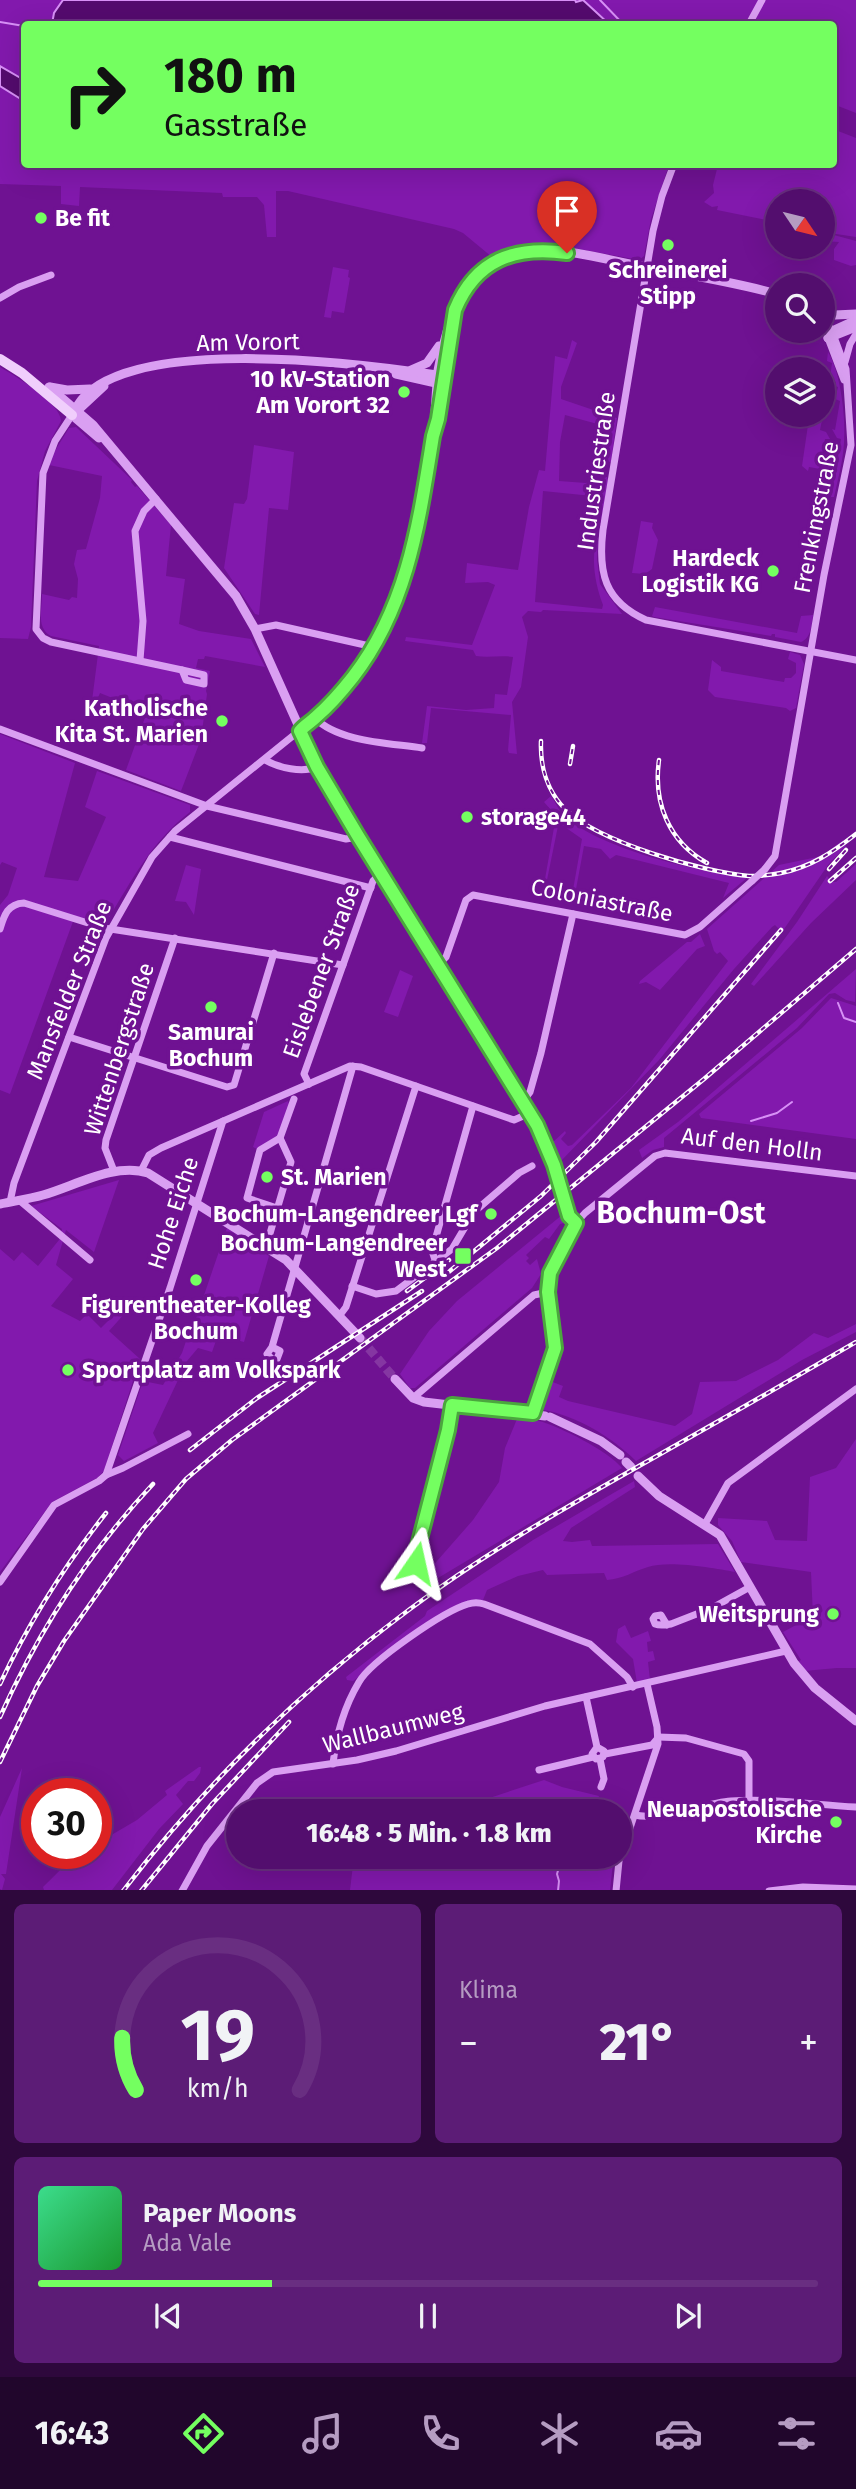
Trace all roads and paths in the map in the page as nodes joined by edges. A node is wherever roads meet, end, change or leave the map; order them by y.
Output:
1 (762, 0) edge
2 (751, 21) edge
3 (673, 168) edge
4 (648, 267) junction
5 (51, 275) dead end
6 (765, 291) edge
7 (0, 298) edge
8 (455, 310) junction
9 (856, 314) edge
10 (835, 315) edge
11 (856, 320) edge
12 (856, 327) edge
13 (835, 331) edge
14 (835, 332) edge
15 (856, 334) edge
16 (443, 340) junction
17 (832, 343) edge
18 (834, 343) edge
19 (0, 353) edge
20 (0, 359) edge
21 (845, 363) junction
22 (381, 369) junction
23 (410, 371) junction
24 (116, 376) junction
25 (439, 380) junction
26 (49, 387) junction
27 (90, 389) junction
28 (847, 391) junction
29 (75, 411) junction
30 (853, 446) edge
31 (156, 499) junction
32 (255, 629) junction
33 (374, 647) junction
34 (811, 650) junction
35 (140, 660) junction
36 (856, 660) edge
37 (182, 670) dead end
38 (315, 718) junction
39 (0, 729) edge
40 (300, 731) junction
41 (422, 748) dead end
42 (265, 760) junction
43 (317, 767) junction
44 (207, 806) junction
45 (170, 836) junction
46 (358, 836) junction
47 (775, 856) joint
48 (381, 873) junction
49 (371, 888) junction
50 (573, 914) junction
51 (111, 928) junction
52 (0, 929) edge
53 (175, 938) junction
54 (274, 953) junction
55 (343, 965) junction
56 (438, 965) junction
57 (69, 1037) junction
58 (135, 1057) junction
59 (353, 1066) junction
60 (309, 1084) junction
61 (416, 1086) junction
62 (294, 1099) dead end
63 (523, 1101) junction
64 (473, 1106) junction
65 (530, 1112) junction
66 (222, 1125) junction
67 (280, 1138) junction
68 (532, 1166) dead end
69 (114, 1171) junction
70 (141, 1171) junction
71 (856, 1176) edge
72 (10, 1202) edge
73 (197, 1203) junction
74 (277, 1208) junction
75 (576, 1223) junction
76 (267, 1247) junction
77 (90, 1260) dead end
78 (436, 1263) junction
79 (295, 1266) junction
80 (352, 1286) junction
81 (548, 1292) junction
82 (340, 1315) junction
83 (360, 1338) tunnel mouth
84 (272, 1347) dead end
85 (395, 1379) tunnel mouth
86 (856, 1389) edge
87 (413, 1398) junction
88 (452, 1405) junction
89 (533, 1413) junction
90 (188, 1434) dead end
91 (626, 1461) dead end
92 (106, 1475) junction
93 (638, 1476) dead end
94 (705, 1524) junction
95 (425, 1575) dead end
96 (0, 1583) edge
97 (750, 1587) junction
98 (667, 1625) dead end
99 (786, 1651) junction
100 (647, 1684) junction
101 (633, 1687) junction
102 (586, 1697) junction
103 (856, 1721) edge
104 (658, 1737) junction
105 (599, 1757) junction
106 (333, 1764) junction
107 (539, 1770) dead end
108 (601, 1787) dead end
109 (749, 1800) junction
110 (856, 1807) edge
111 (635, 1815) junction
112 (856, 1889) edge
113 (183, 1890) edge
114 (615, 1890) edge
115 (780, 1890) edge

1 - 2 street
3 - 4 street, Industriestraße
4 - 6 street
4 - 8 street
4 - 34 street, Industriestraße
5 - 7 street
8 - 16 street
8 - 25 street
9 - 10 street
11 - 13 street
12 - 14 street
15 - 21 street
16 - 23 street
16 - 25 street
17 - 28 street, Frenkingstraße
18 - 21 street, Frenkingstraße
19 - 26 main road
20 - 29 main road
21 - 28 street, Frenkingstraße
22 - 23 street, Am Vorort
22 - 24 street, Am Vorort
22 - 25 street, Am Vorort
23 - 25 street, Am Vorort
24 - 27 street, Am Vorort
24 - 29 street, Am Vorort
25 - 33 street
26 - 27 street, Am Vorort
26 - 29 street
27 - 29 street, Am Vorort
28 - 30 street, Frenkingstraße
29 - 31 street
29 - 35 street
30 - 34 street, Frenkingstraße
31 - 32 street
31 - 35 street
32 - 33 street
32 - 40 street
33 - 38 street
34 - 36 street
34 - 47 street, Frenkingstraße
35 - 37 street
38 - 40 street
38 - 41 street
39 - 44 street
40 - 42 street, Mansfelder Straße
40 - 43 street
42 - 43 street
42 - 44 street, Mansfelder Straße
43 - 46 street
44 - 45 street, Mansfelder Straße
44 - 46 street
45 - 49 street
45 - 51 street, Mansfelder Straße
46 - 48 street
47 - 50 street, Coloniastraße, bridge
48 - 49 street, Eislebener Straße
48 - 56 street
49 - 55 street, Eislebener Straße
50 - 56 street, Coloniastraße
50 - 63 street
51 - 52 street
51 - 53 street
51 - 57 street, Mansfelder Straße
53 - 54 street
53 - 58 street, Wittenbergstraße
54 - 55 street
54 - 58 street
55 - 60 street, Eislebener Straße
56 - 63 street
57 - 58 street
57 - 72 street, Mansfelder Straße
58 - 69 street, Wittenbergstraße
59 - 60 street
59 - 61 street
59 - 79 street
60 - 66 street
61 - 64 street
61 - 80 street
62 - 67 street
63 - 65 street
64 - 65 street
64 - 78 street
65 - 75 street
66 - 70 street
66 - 73 street, Hohe Eiche
67 - 74 street
67 - 74 street
68 - 78 street
69 - 70 street
69 - 72 street
70 - 73 street
71 - 75 street, Auf den Holln
72 - 77 street
73 - 76 street
73 - 92 street, Hohe Eiche
74 - 76 street
75 - 81 street, Auf den Holln
76 - 79 street
78 - 80 street
79 - 82 street
79 - 84 street
80 - 82 street
81 - 87 street
81 - 89 street, Auf den Holln
82 - 83 street
85 - 87 street
86 - 94 street
87 - 88 street
88 - 89 street
88 - 95 street
89 - 91 street
90 - 92 street
92 - 96 street
93 - 94 street
94 - 97 street
97 - 98 street
97 - 99 street
99 - 100 street, Wallbaumweg
99 - 103 street
100 - 101 street, Wallbaumweg
100 - 104 street
101 - 102 street, Wallbaumweg
101 - 106 street
102 - 105 street
102 - 106 street, Wallbaumweg
104 - 105 street
104 - 109 street
104 - 111 street
105 - 107 street
105 - 108 street
106 - 113 street, Wallbaumweg
109 - 110 street
109 - 111 street
111 - 114 street
112 - 115 street

